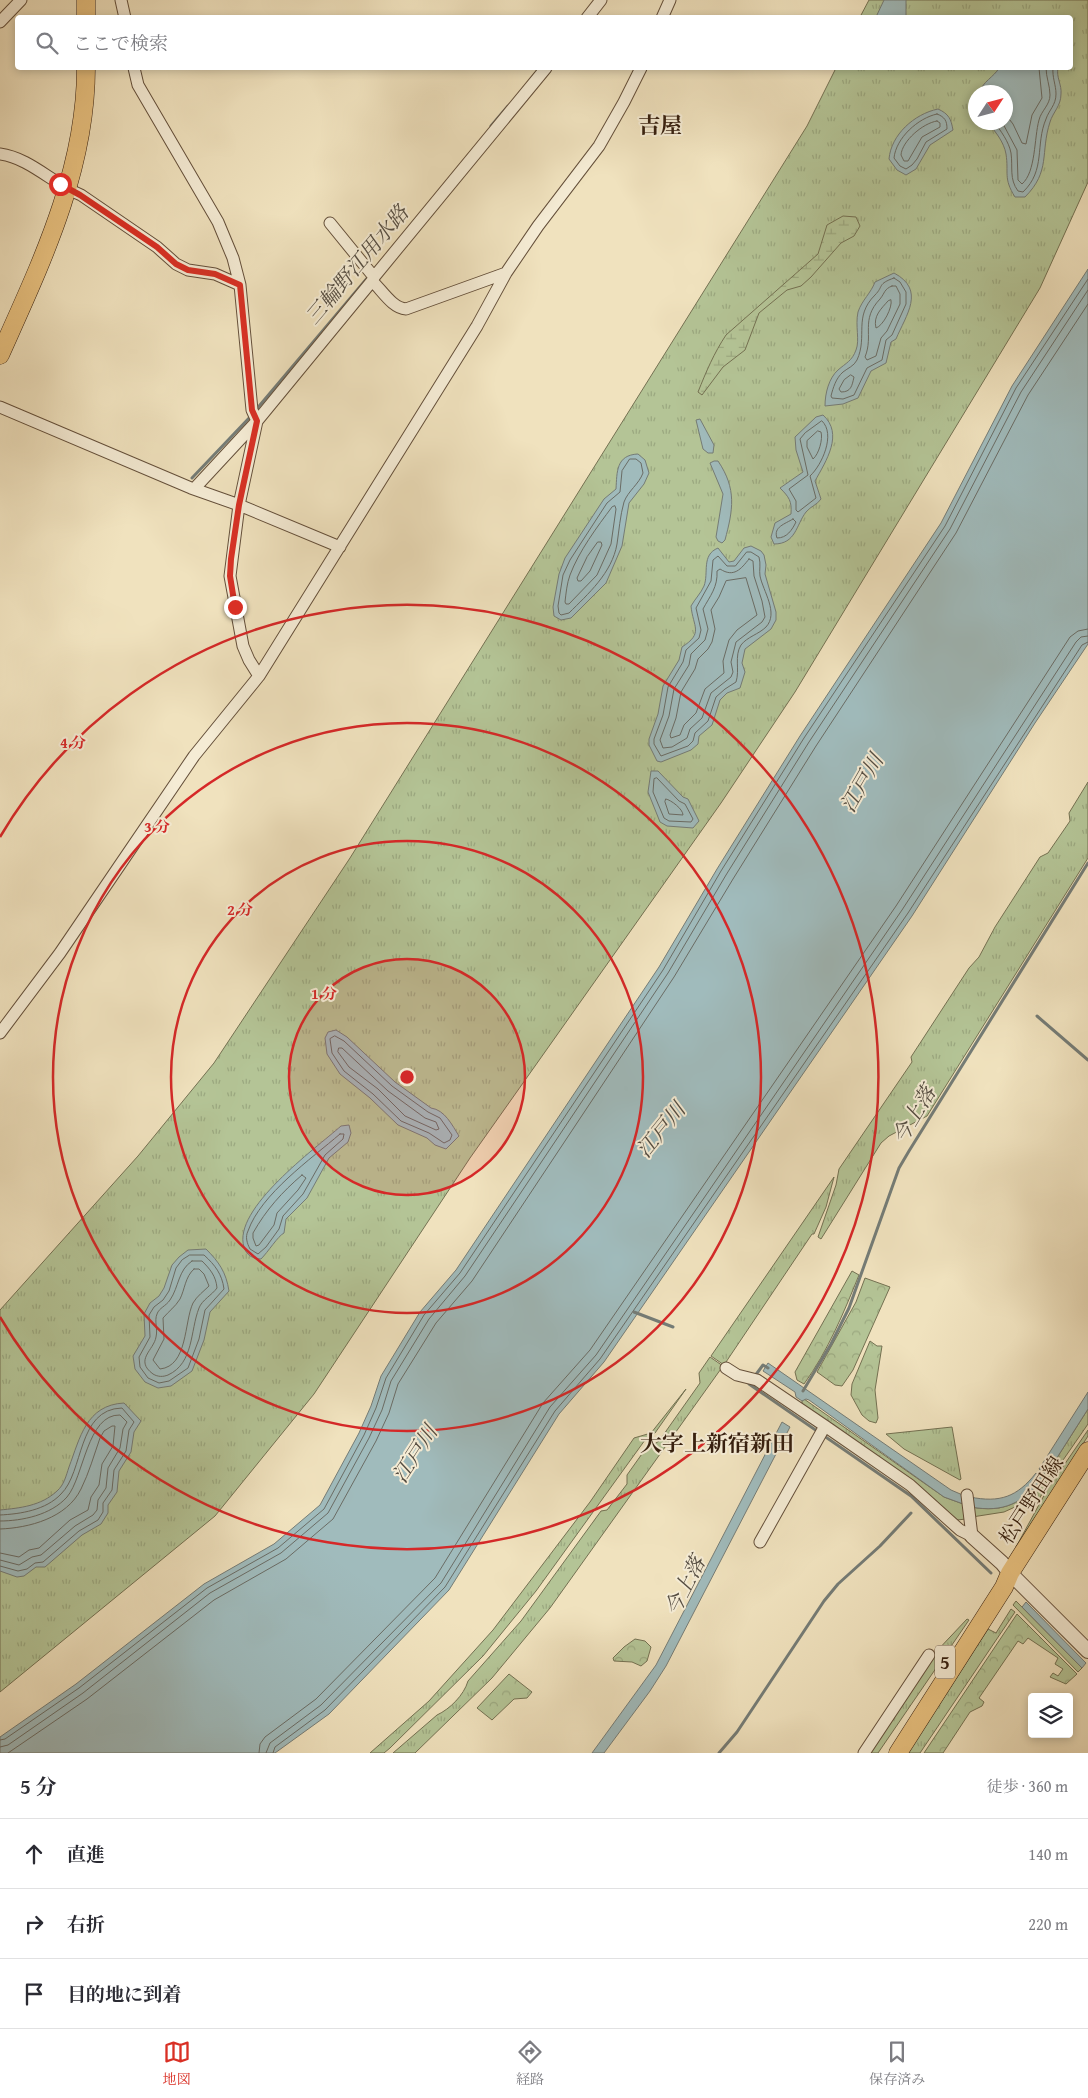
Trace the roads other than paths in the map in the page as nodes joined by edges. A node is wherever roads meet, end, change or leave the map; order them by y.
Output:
1 (20, 0) edge
2 (86, 0) edge
3 (121, 0) edge
4 (601, 0) edge
5 (670, 0) edge
6 (86, 15) edge
7 (124, 15) edge
8 (589, 15) edge
9 (663, 15) edge
10 (0, 22) edge
11 (86, 70) edge
12 (134, 70) edge
13 (544, 70) edge
14 (640, 70) edge
15 (0, 154) edge
16 (68, 190) junction
17 (330, 223) dead end
18 (506, 273) junction
19 (374, 279) junction
20 (240, 285) junction
21 (0, 355) edge
22 (0, 407) edge
23 (257, 421) junction
24 (194, 489) junction
25 (239, 505) junction
26 (340, 547) junction
27 (259, 676) junction
28 (0, 1033) edge
29 (726, 1368) dead end
30 (821, 1430) junction
31 (1088, 1451) edge
32 (967, 1495) dead end
33 (972, 1536) junction
34 (760, 1542) dead end
35 (1010, 1573) junction
36 (1088, 1652) edge
37 (929, 1655) dead end
38 (864, 1753) edge
39 (884, 1753) edge
40 (898, 1753) edge

1 - 10 street
2 - 6 main road
3 - 7 street
4 - 8 street
5 - 9 street
11 - 16 main road
12 - 20 street
13 - 19 street
14 - 18 street
15 - 16 street
16 - 20 street
16 - 21 main road
17 - 19 street
18 - 19 street
18 - 26 street
19 - 23 street
20 - 23 street
22 - 24 street
23 - 24 street
23 - 25 street
24 - 25 street
25 - 26 street
25 - 27 street
26 - 27 street
27 - 28 street
29 - 30 street
30 - 33 street
30 - 34 street
31 - 35 main road, 松戸野田線 / 5
32 - 33 street
33 - 35 street
35 - 36 street
35 - 39 main road, 松戸野田線 / 5
35 - 40 main road, 松戸野田線 / 5
37 - 38 street

